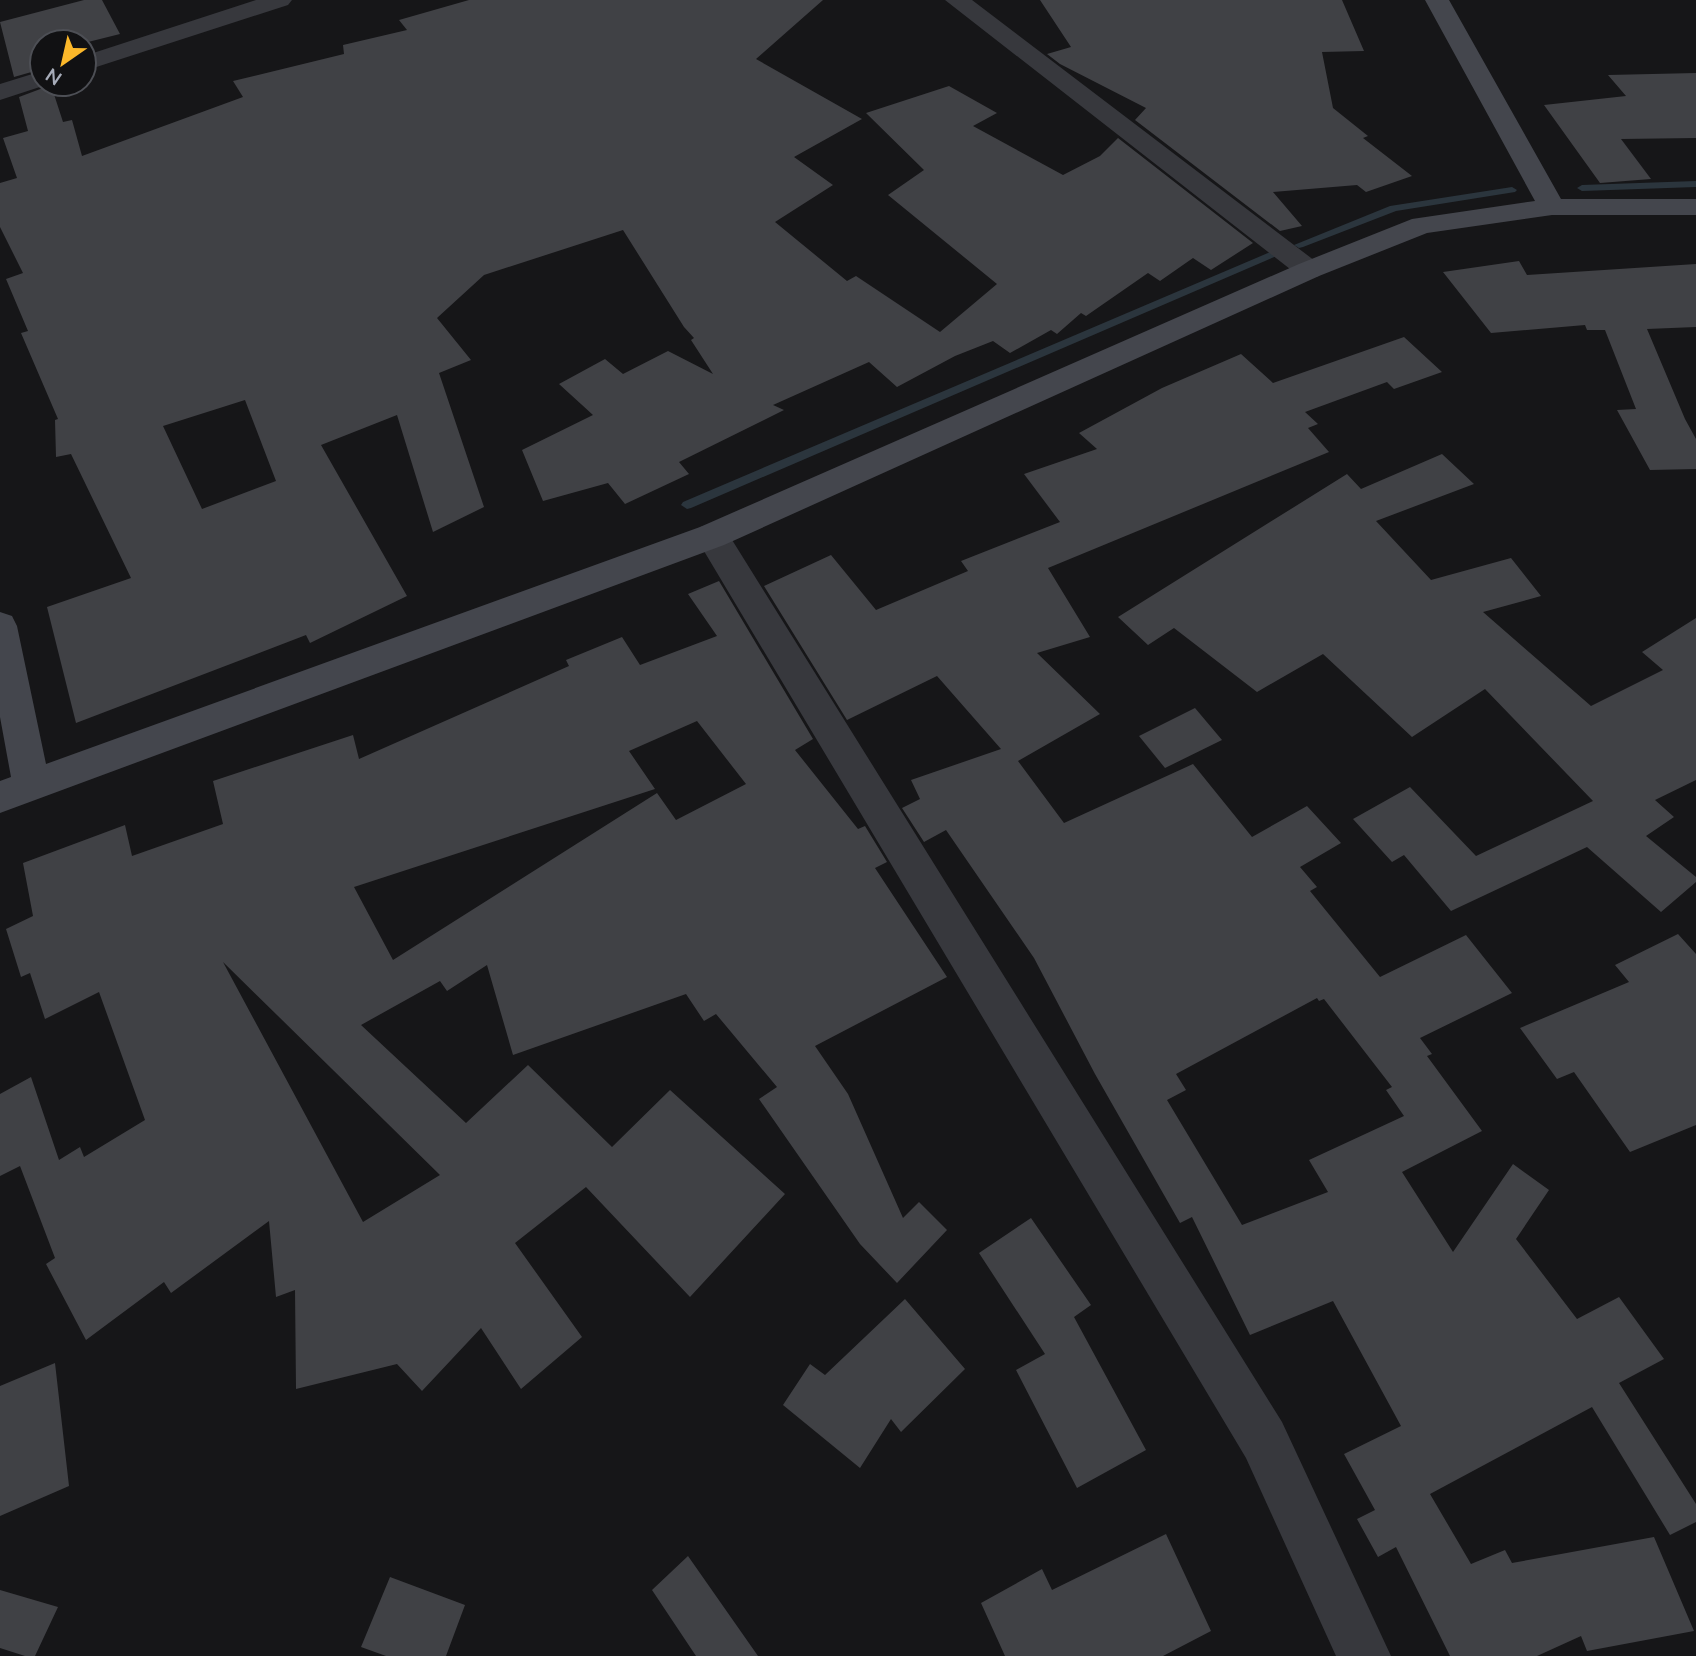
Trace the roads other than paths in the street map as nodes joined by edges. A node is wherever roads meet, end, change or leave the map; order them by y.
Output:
1 (280, 0) edge
2 (957, 0) edge
3 (1437, 0) edge
4 (98, 59) edge
5 (28, 83) edge
6 (0, 92) edge
7 (1552, 207) junction
8 (1696, 207) edge
9 (1309, 270) junction
10 (712, 536) junction
11 (0, 626) edge
12 (16, 791) edge
13 (1364, 1656) edge

1 - 4 street
2 - 9 street
3 - 7 main road
5 - 6 street
7 - 8 main road
7 - 9 main road
9 - 10 main road
10 - 12 main road
10 - 13 street
11 - 12 main road

